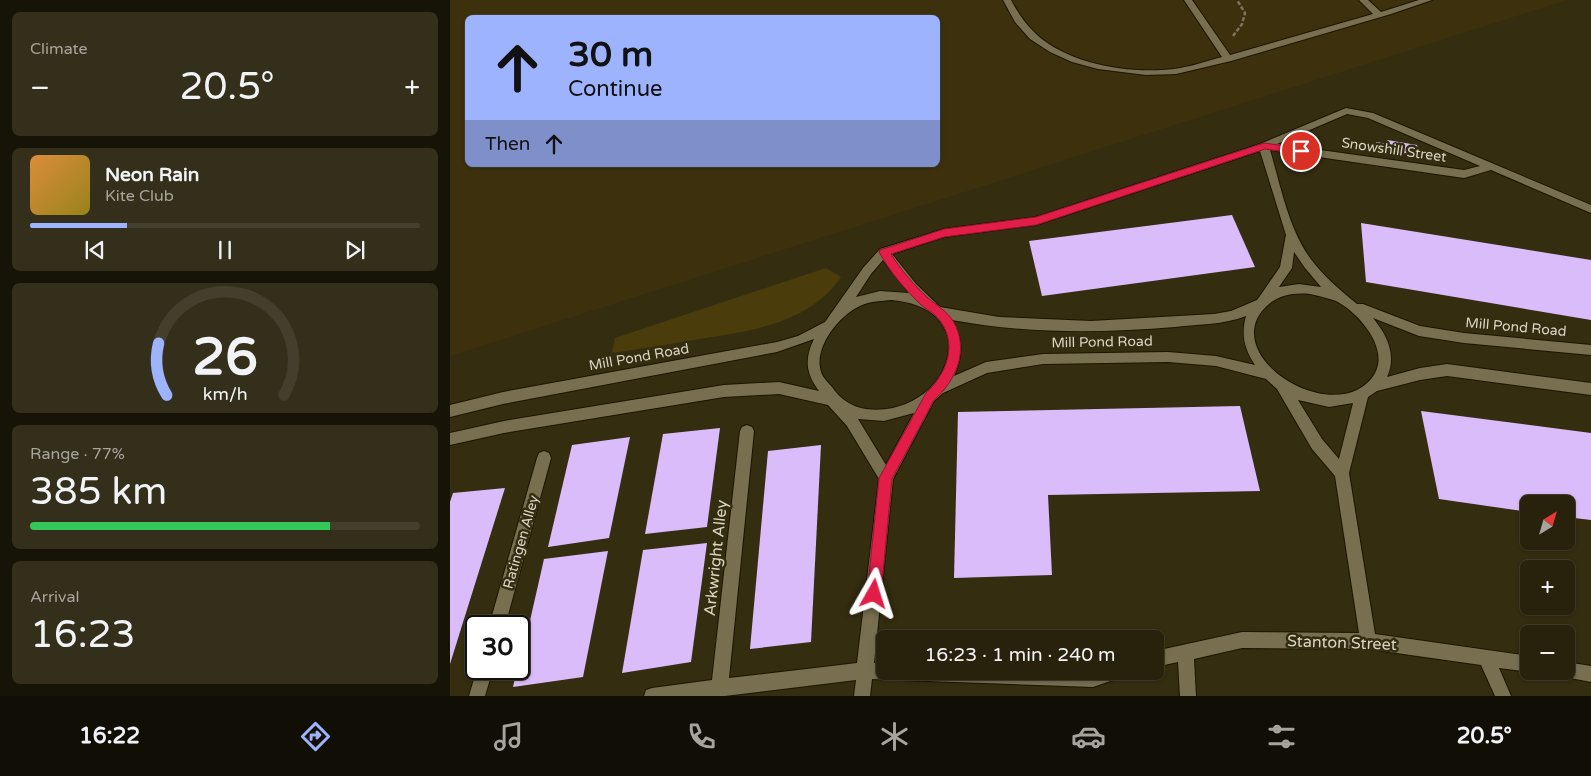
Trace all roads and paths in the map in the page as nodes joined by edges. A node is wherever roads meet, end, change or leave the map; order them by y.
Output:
1 (1006, 0) edge
2 (1188, 0) edge
3 (1237, 0) edge
4 (1363, 0) edge
5 (1428, 0) edge
6 (1379, 15) junction
7 (1233, 36) dead end
8 (1228, 59) junction
9 (1264, 146) junction
10 (1490, 167) junction
11 (1591, 208) edge
12 (1292, 234) junction
13 (884, 252) junction
14 (1342, 300) junction
15 (925, 302) junction
16 (1261, 303) junction
17 (1354, 307) junction
18 (938, 312) junction
19 (839, 314) junction
20 (830, 325) junction
21 (1591, 350) edge
22 (1269, 374) junction
23 (1282, 385) junction
24 (1374, 386) junction
25 (1591, 389) edge
26 (935, 392) junction
27 (1362, 394) junction
28 (832, 400) junction
29 (450, 410) edge
30 (747, 431) dead end
31 (450, 439) edge
32 (544, 458) dead end
33 (1342, 473) junction
34 (886, 478) junction
35 (500, 615) edge
36 (1368, 641) junction
37 (1186, 652) junction
38 (1164, 657) edge
39 (1486, 658) junction
40 (1520, 663) edge
41 (866, 671) junction
42 (876, 671) edge
43 (1575, 671) edge
44 (1591, 674) edge
45 (482, 680) edge
46 (719, 692) edge
47 (477, 696) edge
48 (652, 696) edge
49 (862, 696) edge
50 (1188, 696) edge
51 (1503, 696) edge

1 - 8 street
2 - 8 street
3 - 7 path
4 - 6 street
5 - 6 street
6 - 8 street
9 - 10 street, Snowshill Street
9 - 10 street
9 - 12 street
9 - 13 street
10 - 11 street
12 - 14 street
12 - 16 street
13 - 15 street
13 - 19 street
14 - 16 street, Mill Pond Road
14 - 17 street, Mill Pond Road
15 - 18 street, Mill Pond Road
15 - 19 street, Mill Pond Road
16 - 18 street, Mill Pond Road
16 - 22 street, Mill Pond Road
17 - 21 street, Mill Pond Road
17 - 24 street, Mill Pond Road
18 - 26 street, Mill Pond Road
19 - 20 street, Mill Pond Road
20 - 28 street, Mill Pond Road
20 - 29 street, Mill Pond Road
22 - 23 street, Mill Pond Road
22 - 26 street, Mill Pond Road
23 - 27 street, Mill Pond Road
23 - 33 street
24 - 25 street, Mill Pond Road
24 - 27 street, Mill Pond Road
26 - 28 street, Mill Pond Road
26 - 34 street
27 - 33 street
28 - 31 street, Mill Pond Road
28 - 34 street
30 - 46 street, Arkwright Alley
32 - 35 street, Ratingen Alley
33 - 36 street
34 - 41 street
36 - 37 street, Stanton Street
36 - 39 street, Stanton Street
37 - 38 street, Stanton Street
37 - 50 street
39 - 40 street, Stanton Street
39 - 51 street
41 - 42 street
41 - 46 street
41 - 49 street
43 - 44 street
45 - 47 street
46 - 48 street

